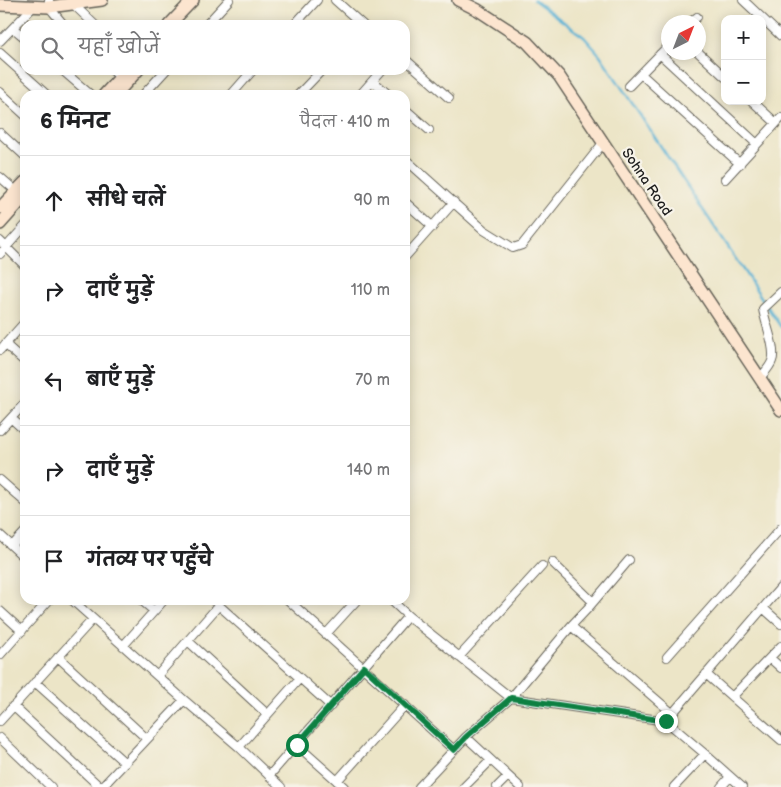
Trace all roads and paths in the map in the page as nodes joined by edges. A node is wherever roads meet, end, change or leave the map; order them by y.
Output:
1 (102, 0) edge
2 (193, 0) edge
3 (200, 0) edge
4 (229, 0) edge
5 (317, 0) edge
6 (335, 0) edge
7 (458, 0) edge
8 (743, 0) edge
9 (87, 1) edge
10 (49, 4) edge
11 (73, 4) junction
12 (0, 5) edge
13 (33, 7) junction
14 (21, 20) edge
15 (60, 20) edge
16 (90, 20) edge
17 (175, 20) edge
18 (182, 20) edge
19 (211, 20) edge
20 (299, 20) edge
21 (357, 20) edge
22 (20, 21) edge
23 (13, 28) junction
24 (20, 34) edge
25 (781, 36) edge
26 (0, 41) edge
27 (0, 52) edge
28 (660, 54) joint
29 (706, 59) edge
30 (410, 63) edge
31 (20, 70) edge
32 (721, 73) edge
33 (641, 74) junction
34 (25, 75) edge
35 (68, 75) edge
36 (118, 75) edge
37 (134, 75) edge
38 (161, 75) edge
39 (248, 75) edge
40 (317, 75) edge
41 (378, 75) edge
42 (373, 81) junction
43 (629, 86) dead end
44 (42, 90) edge
45 (85, 90) edge
46 (107, 90) edge
47 (120, 90) edge
48 (148, 90) edge
49 (235, 90) edge
50 (303, 90) edge
51 (365, 90) edge
52 (383, 90) edge
53 (0, 92) edge
54 (449, 98) dead end
55 (757, 105) edge
56 (20, 110) edge
57 (410, 113) edge
58 (778, 120) edge
59 (429, 130) dead end
60 (0, 133) edge
61 (603, 143) junction
62 (757, 144) junction
63 (20, 151) edge
64 (410, 163) edge
65 (740, 164) junction
66 (0, 177) edge
67 (725, 179) dead end
68 (20, 193) edge
69 (454, 202) junction
70 (1, 206) edge
71 (410, 207) edge
72 (0, 224) edge
73 (432, 227) junction
74 (20, 232) edge
75 (0, 241) edge
76 (6, 247) junction
77 (410, 251) edge
78 (0, 254) edge
79 (20, 261) edge
80 (780, 293) edge
81 (20, 328) edge
82 (3, 347) edge
83 (20, 359) edge
84 (760, 378) junction
85 (20, 408) edge
86 (781, 410) edge
87 (11, 418) junction
88 (20, 426) edge
89 (0, 430) edge
90 (0, 480) edge
91 (20, 498) edge
92 (781, 528) edge
93 (0, 535) edge
94 (20, 537) edge
95 (12, 546) junction
96 (20, 553) edge
97 (629, 560) dead end
98 (552, 562) dead end
99 (542, 566) dead end
100 (781, 587) edge
101 (593, 602) junction
102 (45, 605) edge
103 (78, 605) edge
104 (147, 605) edge
105 (159, 605) edge
106 (215, 605) edge
107 (218, 605) edge
108 (294, 605) edge
109 (352, 605) edge
110 (396, 605) edge
111 (763, 608) junction
112 (154, 611) junction
113 (0, 612) edge
114 (408, 616) junction
115 (93, 619) junction
116 (781, 624) edge
117 (571, 626) junction
118 (22, 631) junction
119 (326, 634) junction
120 (188, 641) junction
121 (124, 646) junction
122 (781, 646) edge
123 (0, 655) edge
124 (459, 656) junction
125 (58, 657) junction
126 (667, 657) dead end
127 (770, 658) junction
128 (364, 667) junction
129 (781, 668) edge
130 (706, 674) junction
131 (157, 676) junction
132 (300, 678) junction
133 (35, 682) junction
134 (732, 697) junction
135 (511, 698) junction
136 (184, 700) junction
137 (405, 705) junction
138 (13, 706) junction
139 (331, 706) junction
140 (267, 714) junction
141 (672, 714) junction
142 (0, 721) edge
143 (666, 721) junction
144 (466, 737) junction
145 (0, 738) edge
146 (147, 739) junction
147 (781, 740) edge
148 (297, 745) junction
149 (239, 747) junction
150 (454, 750) junction
151 (705, 754) junction
152 (491, 760) junction
153 (124, 763) junction
154 (269, 776) junction
155 (508, 776) junction
156 (730, 777) junction
157 (337, 781) junction
158 (51, 787) edge
159 (101, 787) edge
160 (281, 787) edge
161 (344, 787) edge
162 (419, 787) edge
163 (464, 787) edge
164 (496, 787) edge
165 (520, 787) edge
166 (674, 787) edge
167 (721, 787) edge
168 (742, 787) edge

1 - 9 main road
2 - 17 main road
3 - 18 main road
4 - 19 street
5 - 20 street
6 - 21 street
7 - 61 main road, Sohna Road
8 - 25 street
9 - 11 main road
10 - 11 main road
10 - 13 main road
10 - 15 street
11 - 16 street
12 - 13 main road
13 - 14 street
22 - 23 street
23 - 24 street
23 - 26 street
27 - 31 street
28 - 33 street
28 - 62 street
29 - 32 street
30 - 54 street
33 - 43 street
33 - 65 street
34 - 44 street
35 - 45 street
36 - 46 main road
37 - 47 main road
38 - 48 street
39 - 49 street
40 - 50 street
41 - 42 street
42 - 51 street
42 - 52 street
53 - 56 street
55 - 58 street
57 - 59 street
58 - 62 street
60 - 63 street
61 - 69 street
61 - 84 main road, Sohna Road
62 - 65 street
64 - 69 street
65 - 67 street
66 - 68 street
68 - 70 main road
68 - 72 main road
69 - 73 street
71 - 73 street
73 - 77 street
74 - 76 street
75 - 76 street
76 - 78 street
76 - 79 street
80 - 84 street
81 - 82 street
82 - 83 street
84 - 86 main road, Sohna Road
85 - 87 street
87 - 88 street
87 - 89 street
90 - 91 street
92 - 126 street
93 - 95 street
94 - 95 street
95 - 96 street
97 - 101 street
98 - 101 street
99 - 124 street
100 - 111 street
101 - 117 street
102 - 118 street
103 - 115 street
104 - 112 street
105 - 112 street
106 - 120 street
107 - 132 street
108 - 119 street
109 - 119 street
110 - 114 street
111 - 116 street
111 - 130 street
112 - 121 street
113 - 118 street
114 - 124 street
114 - 128 street
115 - 121 street
115 - 125 street
117 - 135 street
117 - 141 street
118 - 123 street
119 - 128 street
120 - 131 street
120 - 140 street
121 - 131 street
122 - 127 street
124 - 135 street
125 - 133 street
125 - 146 street
127 - 129 street
127 - 134 street
128 - 137 street
128 - 139 street
130 - 134 street
130 - 141 street
131 - 136 street
132 - 139 street
132 - 140 street
133 - 138 street
133 - 153 street
134 - 147 street
135 - 143 street
135 - 144 street
136 - 146 street
136 - 149 street
137 - 150 street
137 - 157 street
138 - 142 street
138 - 159 street
139 - 148 street
140 - 149 street
141 - 143 street
143 - 151 street
144 - 150 street
144 - 152 street
145 - 158 street
146 - 153 street
148 - 154 street
148 - 157 street
149 - 154 street
150 - 162 street
151 - 156 street
151 - 166 street
152 - 155 street
152 - 163 street
153 - 159 street
154 - 160 street
155 - 164 street
155 - 165 street
156 - 167 street
156 - 168 street
157 - 161 street

